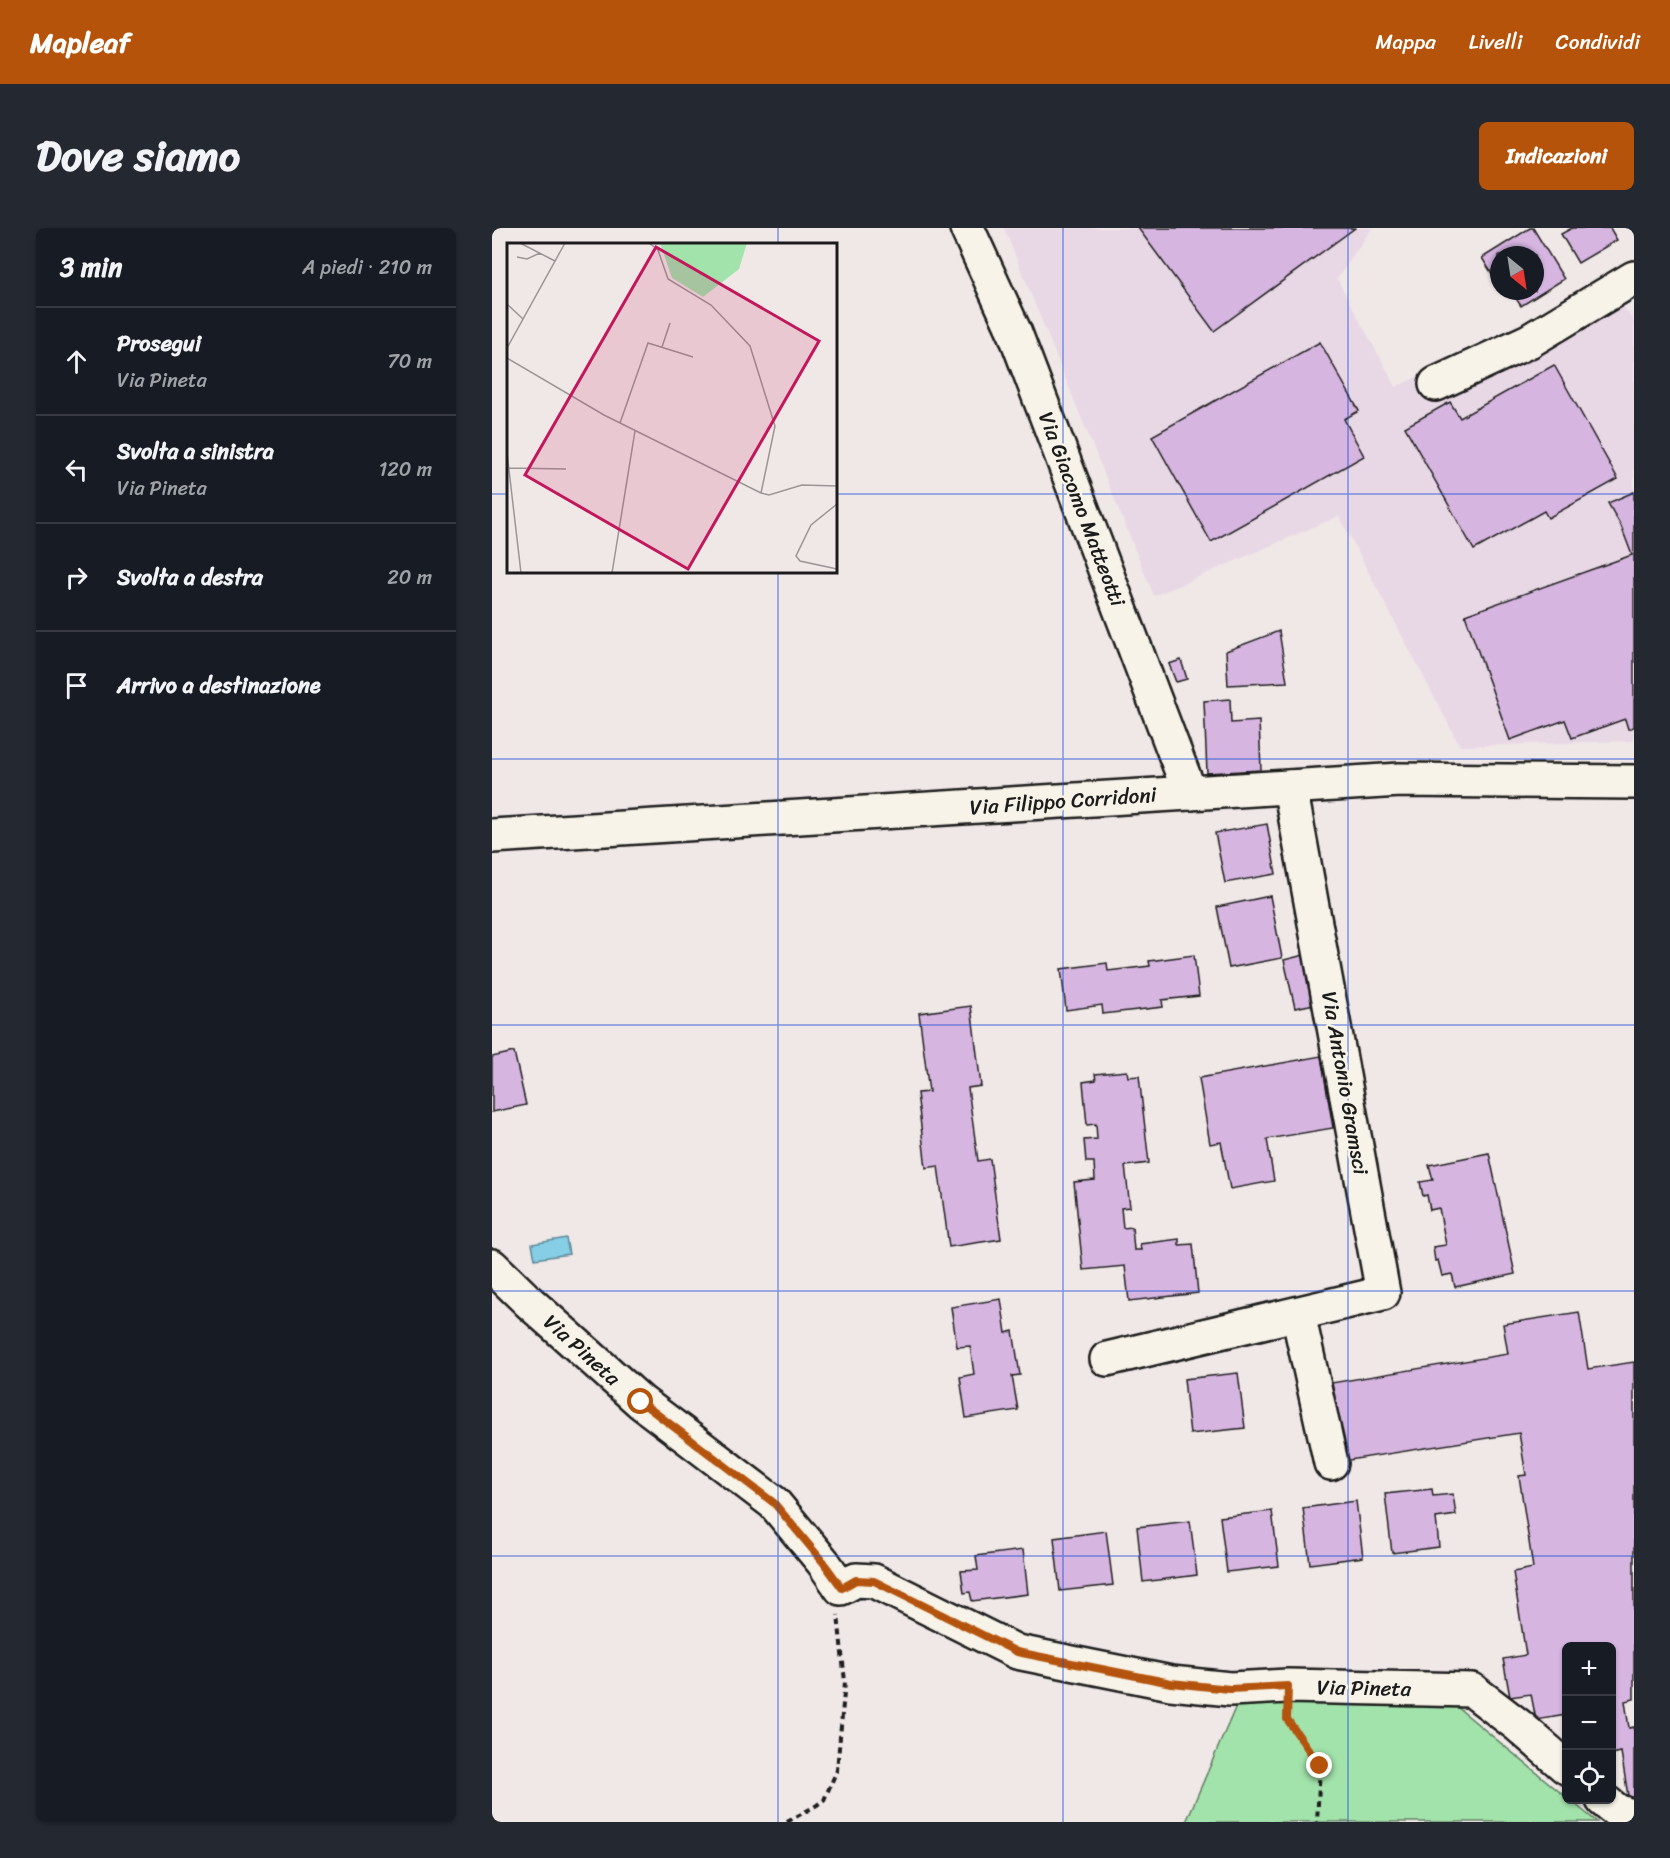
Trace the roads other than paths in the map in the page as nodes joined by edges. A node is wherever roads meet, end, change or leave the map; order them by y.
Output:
1 (968, 228) edge
2 (1634, 278) edge
3 (1436, 384) dead end
4 (1634, 782) edge
5 (1290, 787) junction
6 (1190, 793) junction
7 (492, 836) edge
8 (492, 1266) edge
9 (1298, 1314) junction
10 (1107, 1359) dead end
11 (1331, 1462) dead end
12 (1562, 1764) edge
13 (1609, 1804) edge
14 (1634, 1817) edge

1 - 6 street, Via Giacomo Matteotti
2 - 3 street
4 - 5 street, Via Filippo Corridoni
5 - 6 street, Via Filippo Corridoni
5 - 9 street, Via Antonio Gramsci
6 - 7 street, Via Filippo Corridoni
8 - 12 street, Via Pineta
9 - 10 street, Via Antonio Gramsci
9 - 11 street
13 - 14 street

